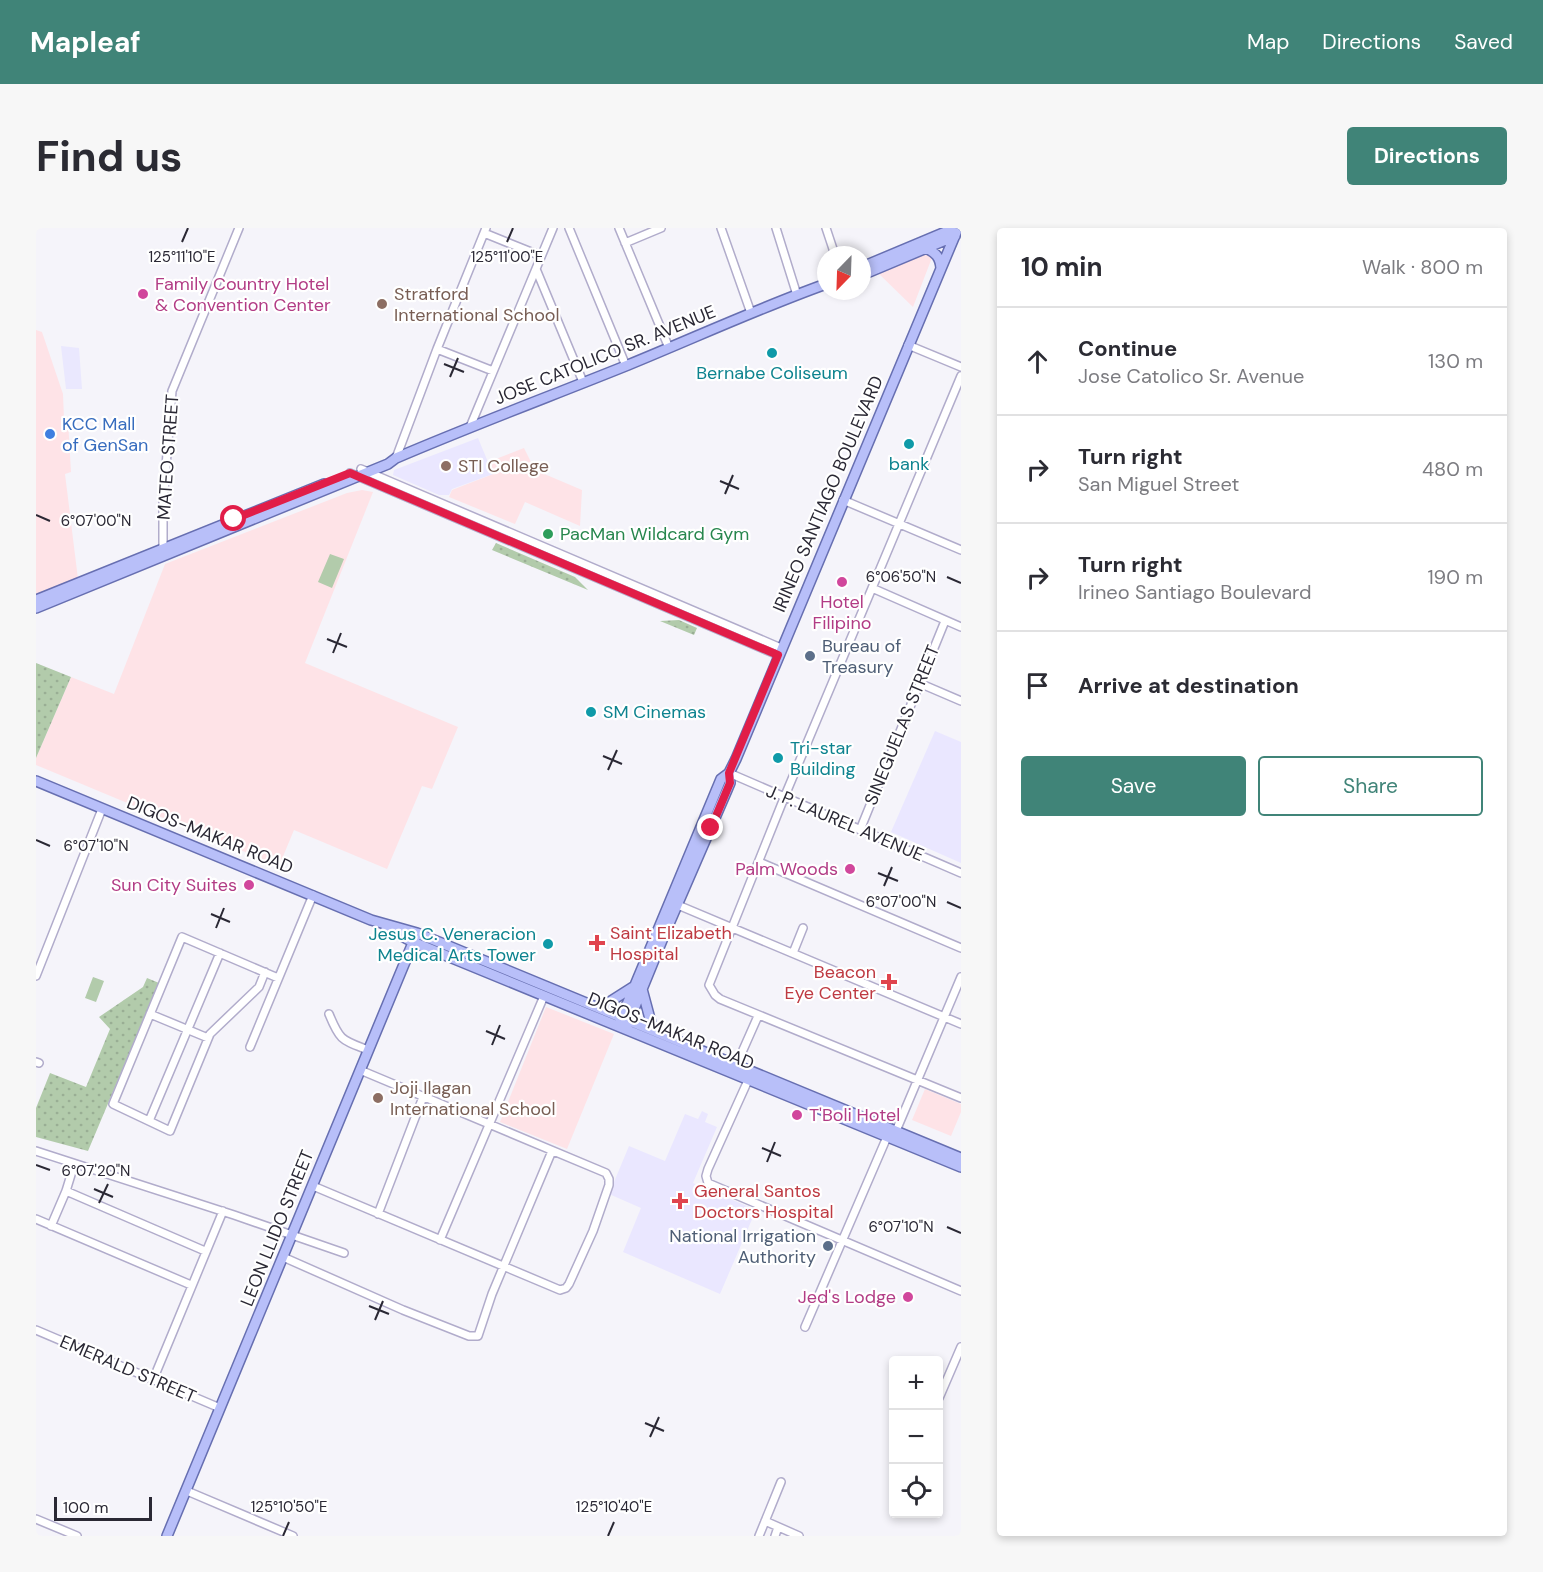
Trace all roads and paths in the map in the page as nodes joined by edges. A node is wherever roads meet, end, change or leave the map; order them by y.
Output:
1 (239, 228) edge
2 (553, 228) edge
3 (569, 228) edge
4 (619, 228) edge
5 (661, 228) edge
6 (721, 228) edge
7 (776, 228) edge
8 (826, 228) edge
9 (485, 230) edge
10 (956, 231) edge
11 (625, 243) junction
12 (831, 246) edge
13 (926, 248) junction
14 (541, 256) junction
15 (871, 264) edge
16 (942, 268) junction
17 (536, 269) junction
18 (871, 271) edge
19 (817, 287) edge
20 (797, 295) junction
21 (751, 313) junction
22 (908, 345) junction
23 (669, 348) junction
24 (437, 349) junction
25 (626, 366) junction
26 (961, 367) edge
27 (493, 371) junction
28 (961, 376) edge
29 (583, 382) junction
30 (470, 427) junction
31 (396, 458) junction
32 (360, 472) junction
33 (843, 500) junction
34 (899, 524) junction
35 (961, 550) edge
36 (163, 552) junction
37 (872, 588) junction
38 (36, 600) edge
39 (36, 608) edge
40 (945, 621) junction
41 (961, 627) edge
42 (780, 651) junction
43 (919, 683) junction
44 (961, 701) edge
45 (729, 773) junction
46 (36, 781) edge
47 (784, 798) junction
48 (102, 809) junction
49 (860, 830) junction
50 (759, 862) junction
51 (961, 873) edge
52 (312, 896) junction
53 (674, 903) junction
54 (371, 920) junction
55 (732, 928) junction
56 (803, 928) dead end
57 (417, 933) junction
58 (413, 942) junction
59 (961, 948) edge
60 (220, 953) junction
61 (793, 953) junction
62 (265, 972) junction
63 (36, 976) edge
64 (961, 977) edge
65 (278, 978) junction
66 (639, 986) junction
67 (259, 987) junction
68 (272, 993) junction
69 (544, 996) junction
70 (600, 1008) junction
71 (150, 1014) junction
72 (329, 1014) dead end
73 (758, 1016) junction
74 (945, 1017) junction
75 (624, 1023) junction
76 (961, 1024) edge
77 (188, 1030) junction
78 (653, 1030) junction
79 (208, 1038) junction
80 (250, 1047) dead end
81 (368, 1050) junction
82 (735, 1069) junction
83 (360, 1070) junction
84 (750, 1075) junction
85 (917, 1080) junction
86 (423, 1097) junction
87 (961, 1098) edge
88 (149, 1121) junction
89 (490, 1126) junction
90 (896, 1131) junction
91 (887, 1137) junction
92 (552, 1151) junction
93 (37, 1154) edge
94 (961, 1158) edge
95 (74, 1165) junction
96 (961, 1167) edge
97 (313, 1186) junction
98 (66, 1191) junction
99 (223, 1211) junction
100 (378, 1214) junction
101 (36, 1219) edge
102 (51, 1226) junction
103 (292, 1235) junction
104 (440, 1240) junction
105 (842, 1241) junction
106 (205, 1251) junction
107 (344, 1253) dead end
108 (283, 1257) junction
109 (504, 1267) junction
110 (191, 1284) junction
111 (961, 1291) edge
112 (805, 1327) dead end
113 (36, 1330) edge
114 (961, 1347) edge
115 (153, 1380) junction
116 (943, 1389) edge
117 (220, 1408) junction
118 (781, 1482) dead end
119 (186, 1491) junction
120 (36, 1519) edge
121 (765, 1521) junction
122 (778, 1527) junction
123 (77, 1536) edge
124 (167, 1536) edge
125 (293, 1536) edge
126 (759, 1536) edge
127 (775, 1536) edge
128 (799, 1536) edge

1 - 36 street, MATEO STREET
2 - 14 street
3 - 25 street
4 - 11 street
5 - 11 street
6 - 21 street
7 - 20 street
8 - 12 street
9 - 14 street
9 - 24 street
10 - 13 main road
10 - 15 main road
10 - 16 main road, IRINEO SANTIAGO BOULEVARD
11 - 23 street
13 - 16 main road
13 - 18 main road
14 - 17 street
16 - 22 main road, IRINEO SANTIAGO BOULEVARD
17 - 27 street
17 - 29 street
19 - 20 main road, JOSE CATOLICO SR. AVENUE
20 - 21 main road, JOSE CATOLICO SR. AVENUE
21 - 23 main road, JOSE CATOLICO SR. AVENUE
22 - 26 street
22 - 33 main road, IRINEO SANTIAGO BOULEVARD
23 - 25 main road, JOSE CATOLICO SR. AVENUE
24 - 27 street
24 - 31 street
25 - 29 main road, JOSE CATOLICO SR. AVENUE
27 - 30 street
28 - 34 street
29 - 30 main road, JOSE CATOLICO SR. AVENUE
30 - 31 main road, JOSE CATOLICO SR. AVENUE
31 - 32 main road, JOSE CATOLICO SR. AVENUE
32 - 36 main road, JOSE CATOLICO SR. AVENUE
32 - 42 street
32 - 42 street
33 - 34 street
33 - 42 main road, IRINEO SANTIAGO BOULEVARD
34 - 35 street
34 - 37 street
36 - 38 main road, JOSE CATOLICO SR. AVENUE
36 - 39 main road, JOSE CATOLICO SR. AVENUE
37 - 40 street
37 - 47 street
40 - 41 street
40 - 43 street, SINEGUELAS STREET
42 - 45 main road, IRINEO SANTIAGO BOULEVARD
43 - 44 street
43 - 49 street, SINEGUELAS STREET
45 - 47 street, J. P. LAUREL AVENUE
45 - 53 main road, IRINEO SANTIAGO BOULEVARD
46 - 48 main road, DIGOS-MAKAR ROAD
47 - 49 street, J. P. LAUREL AVENUE
47 - 50 street
48 - 52 main road, DIGOS-MAKAR ROAD
48 - 63 street
49 - 51 street, J. P. LAUREL AVENUE
50 - 55 street
50 - 59 street
52 - 54 main road, DIGOS-MAKAR ROAD
52 - 65 street
53 - 55 street
53 - 66 main road, IRINEO SANTIAGO BOULEVARD
54 - 57 main road, DIGOS-MAKAR ROAD
54 - 58 main road, DIGOS-MAKAR ROAD
55 - 61 street
55 - 73 street
56 - 61 street
57 - 58 main road, LEON LLIDO STREET
57 - 70 main road, DIGOS-MAKAR ROAD
58 - 69 main road, DIGOS-MAKAR ROAD
58 - 81 main road, LEON LLIDO STREET
60 - 62 street
60 - 71 street
60 - 77 street
61 - 74 street
62 - 65 street
62 - 67 street
64 - 74 street
65 - 68 street
66 - 70 main road
66 - 75 main road, IRINEO SANTIAGO BOULEVARD
66 - 78 main road
67 - 68 street
67 - 79 street
68 - 80 street
69 - 75 main road, DIGOS-MAKAR ROAD
69 - 89 street
70 - 75 main road, DIGOS-MAKAR ROAD
71 - 77 street
71 - 88 street
72 - 81 street
73 - 82 street
73 - 85 street
74 - 76 street
74 - 85 street
75 - 78 main road, DIGOS-MAKAR ROAD
75 - 82 main road, DIGOS-MAKAR ROAD
77 - 79 street
77 - 88 street
78 - 82 main road, DIGOS-MAKAR ROAD
79 - 88 street
81 - 83 main road, LEON LLIDO STREET
82 - 84 main road, DIGOS-MAKAR ROAD
83 - 86 street
83 - 97 main road, LEON LLIDO STREET
84 - 90 main road, DIGOS-MAKAR ROAD
84 - 91 main road, DIGOS-MAKAR ROAD
84 - 105 street
85 - 87 street
85 - 90 street
86 - 89 street
86 - 100 street
89 - 92 street
89 - 104 street
90 - 91 street
90 - 94 main road, DIGOS-MAKAR ROAD
91 - 96 main road, DIGOS-MAKAR ROAD
91 - 105 street
92 - 109 street
92 - 109 street
93 - 95 street
95 - 98 street
95 - 99 street
97 - 100 street
97 - 103 main road, LEON LLIDO STREET
98 - 102 street
98 - 106 street
99 - 103 street
99 - 106 street
100 - 104 street
101 - 102 street
102 - 110 street
103 - 107 street
103 - 108 main road, LEON LLIDO STREET
104 - 109 street
105 - 111 street
105 - 112 street
106 - 110 street
108 - 109 street
108 - 117 main road, LEON LLIDO STREET
110 - 115 street
113 - 115 street, EMERALD STREET
114 - 116 street
115 - 117 street, EMERALD STREET
117 - 119 main road, LEON LLIDO STREET
118 - 121 street
119 - 124 main road, LEON LLIDO STREET
119 - 125 street
120 - 123 street
121 - 122 street
121 - 126 street
122 - 127 street
122 - 128 street

